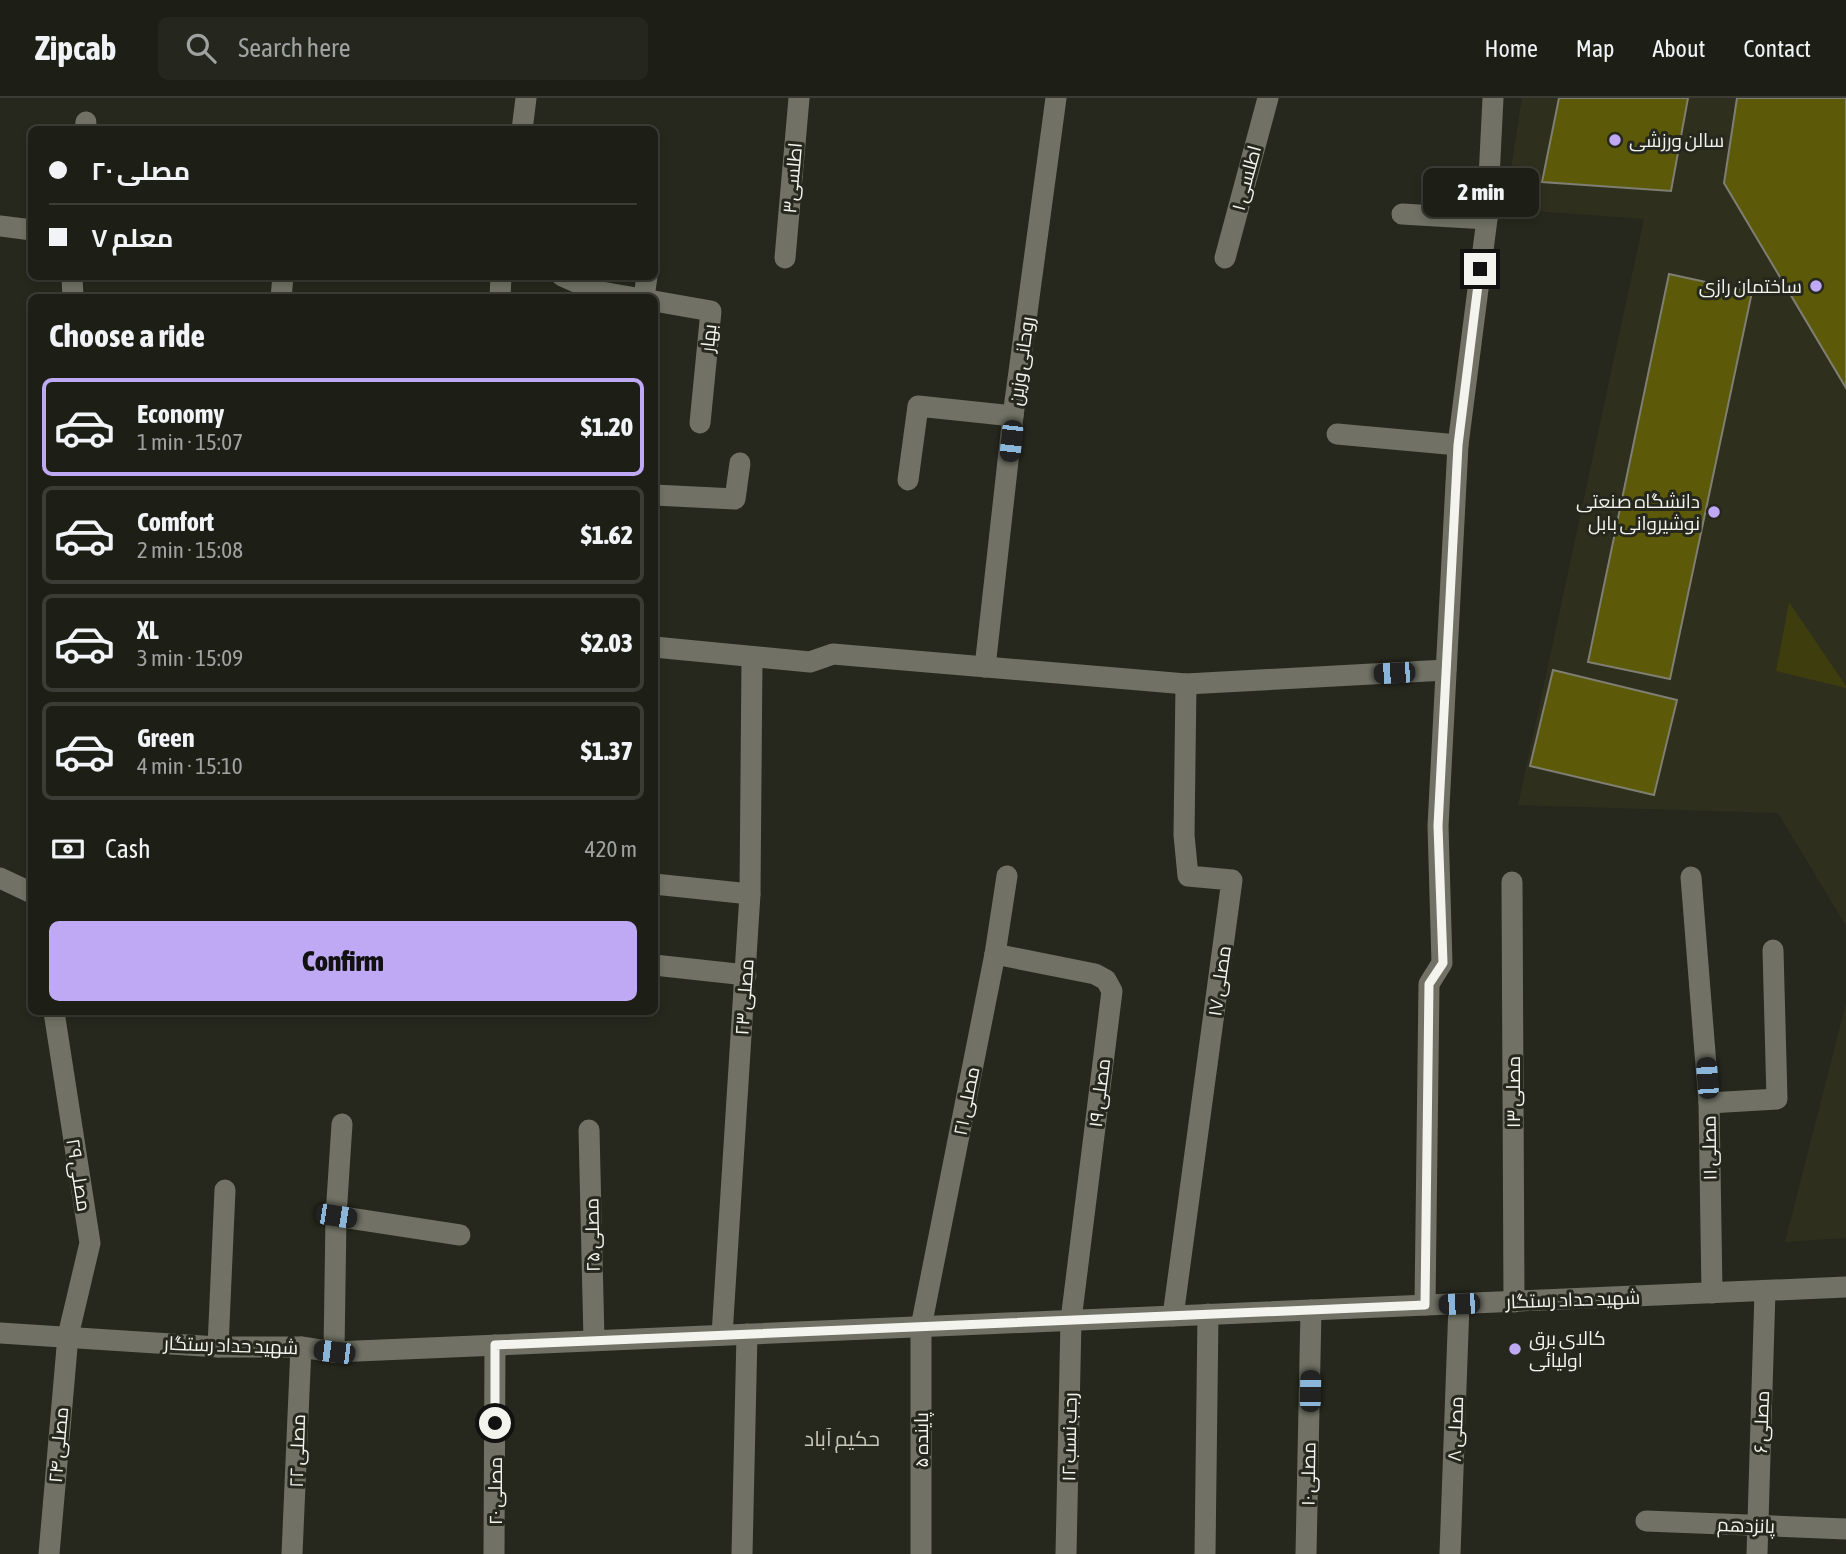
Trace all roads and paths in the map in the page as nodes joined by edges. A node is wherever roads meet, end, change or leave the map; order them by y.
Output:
1 (526, 98) edge
2 (799, 98) edge
3 (1056, 98) edge
4 (1268, 98) edge
5 (1493, 98) edge
6 (522, 126) edge
7 (1402, 214) dead end
8 (1487, 219) junction
9 (0, 226) edge
10 (28, 230) edge
11 (785, 258) dead end
12 (1225, 258) dead end
13 (570, 280) edge
14 (596, 294) edge
15 (658, 302) edge
16 (1013, 416) junction
17 (700, 423) dead end
18 (1337, 434) dead end
19 (1458, 445) junction
20 (740, 463) dead end
21 (908, 481) dead end
22 (658, 495) edge
23 (658, 647) edge
24 (752, 658) junction
25 (985, 667) junction
26 (1446, 670) junction
27 (1186, 684) junction
28 (1007, 876) dead end
29 (1691, 877) dead end
30 (0, 878) edge
31 (1512, 882) dead end
32 (658, 884) edge
33 (28, 890) edge
34 (750, 894) junction
35 (1773, 950) dead end
36 (995, 954) junction
37 (658, 965) edge
38 (746, 975) junction
39 (54, 1015) edge
40 (1709, 1103) junction
41 (342, 1124) dead end
42 (589, 1129) dead end
43 (225, 1190) dead end
44 (336, 1216) junction
45 (460, 1235) dead end
46 (1846, 1287) edge
47 (1765, 1291) junction
48 (1712, 1293) junction
49 (1514, 1302) junction
50 (1459, 1304) junction
51 (1425, 1305) junction
52 (1311, 1310) junction
53 (1208, 1314) junction
54 (1173, 1316) junction
55 (1071, 1320) junction
56 (921, 1326) junction
57 (0, 1333) edge
58 (747, 1334) junction
59 (722, 1335) junction
60 (68, 1336) junction
61 (594, 1340) junction
62 (495, 1345) junction
63 (218, 1347) junction
64 (301, 1348) junction
65 (334, 1352) junction
66 (1646, 1521) dead end
67 (1758, 1525) junction
68 (1846, 1529) edge
69 (49, 1554) edge
70 (292, 1554) edge
71 (494, 1554) edge
72 (742, 1554) edge
73 (920, 1554) edge
74 (1066, 1554) edge
75 (1205, 1554) edge
76 (1306, 1554) edge
77 (1450, 1554) edge
78 (1757, 1554) edge

1 - 6 street
2 - 11 street, اطلسی۳
3 - 16 street, روحانی وزین
4 - 12 street, اطلسی ۱
5 - 8 street
7 - 8 street
8 - 19 street
9 - 10 street
13 - 14 street
15 - 17 street, بهار
16 - 21 street
16 - 25 street, روحانی وزین
18 - 19 street
19 - 26 street
20 - 22 street
23 - 24 street
24 - 25 street
24 - 34 street, مصلی ۲۳
25 - 27 street
26 - 27 street
26 - 51 street
27 - 54 street, مصلی ۱۷
28 - 36 street, مصلی ۲۱
29 - 40 street, مصلی ۱۱
30 - 33 street
31 - 49 street, مصلی ۱۳
32 - 34 street
34 - 38 street, مصلی ۲۳
35 - 40 street
36 - 55 street, مصلی ۱۹
36 - 56 street, مصلی ۲۱
37 - 38 street
38 - 59 street, مصلی ۲۳
39 - 60 street, مصلی ۲۹
40 - 48 street, مصلی ۱۱
41 - 44 street
42 - 61 street, مصلی ۲۵
43 - 63 street
44 - 45 street
44 - 65 street
46 - 47 street, شهید حداد رستگار
47 - 48 street, شهید حداد رستگار
47 - 67 street, مصلی ۶
48 - 49 street, شهید حداد رستگار
49 - 50 street, شهید حداد رستگار
50 - 51 street, شهید حداد رستگار
50 - 77 street, مصلی ۸
51 - 52 street, شهید حداد رستگار
52 - 53 street, شهید حداد رستگار
52 - 76 street, مصلی ۱۰
53 - 54 street, شهید حداد رستگار
53 - 75 street
54 - 55 street, شهید حداد رستگار
55 - 56 street, شهید حداد رستگار
55 - 74 street, رجب نسب ۱۲
56 - 58 street, شهید حداد رستگار
56 - 73 street, پاینده ۵
57 - 60 street, شهید حداد رستگار
58 - 59 street, شهید حداد رستگار
58 - 72 street
59 - 61 street, شهید حداد رستگار
60 - 63 street, شهید حداد رستگار
60 - 69 street, مصلی ۲۴
61 - 62 street, شهید حداد رستگار
62 - 65 street, شهید حداد رستگار
62 - 71 street, مصلی ۲۰
63 - 64 street, شهید حداد رستگار
64 - 65 street, شهید حداد رستگار
64 - 70 street, مصلی ۲۲
66 - 67 street, پانزدهم
67 - 68 street, پانزدهم
67 - 78 street, مصلی ۶

